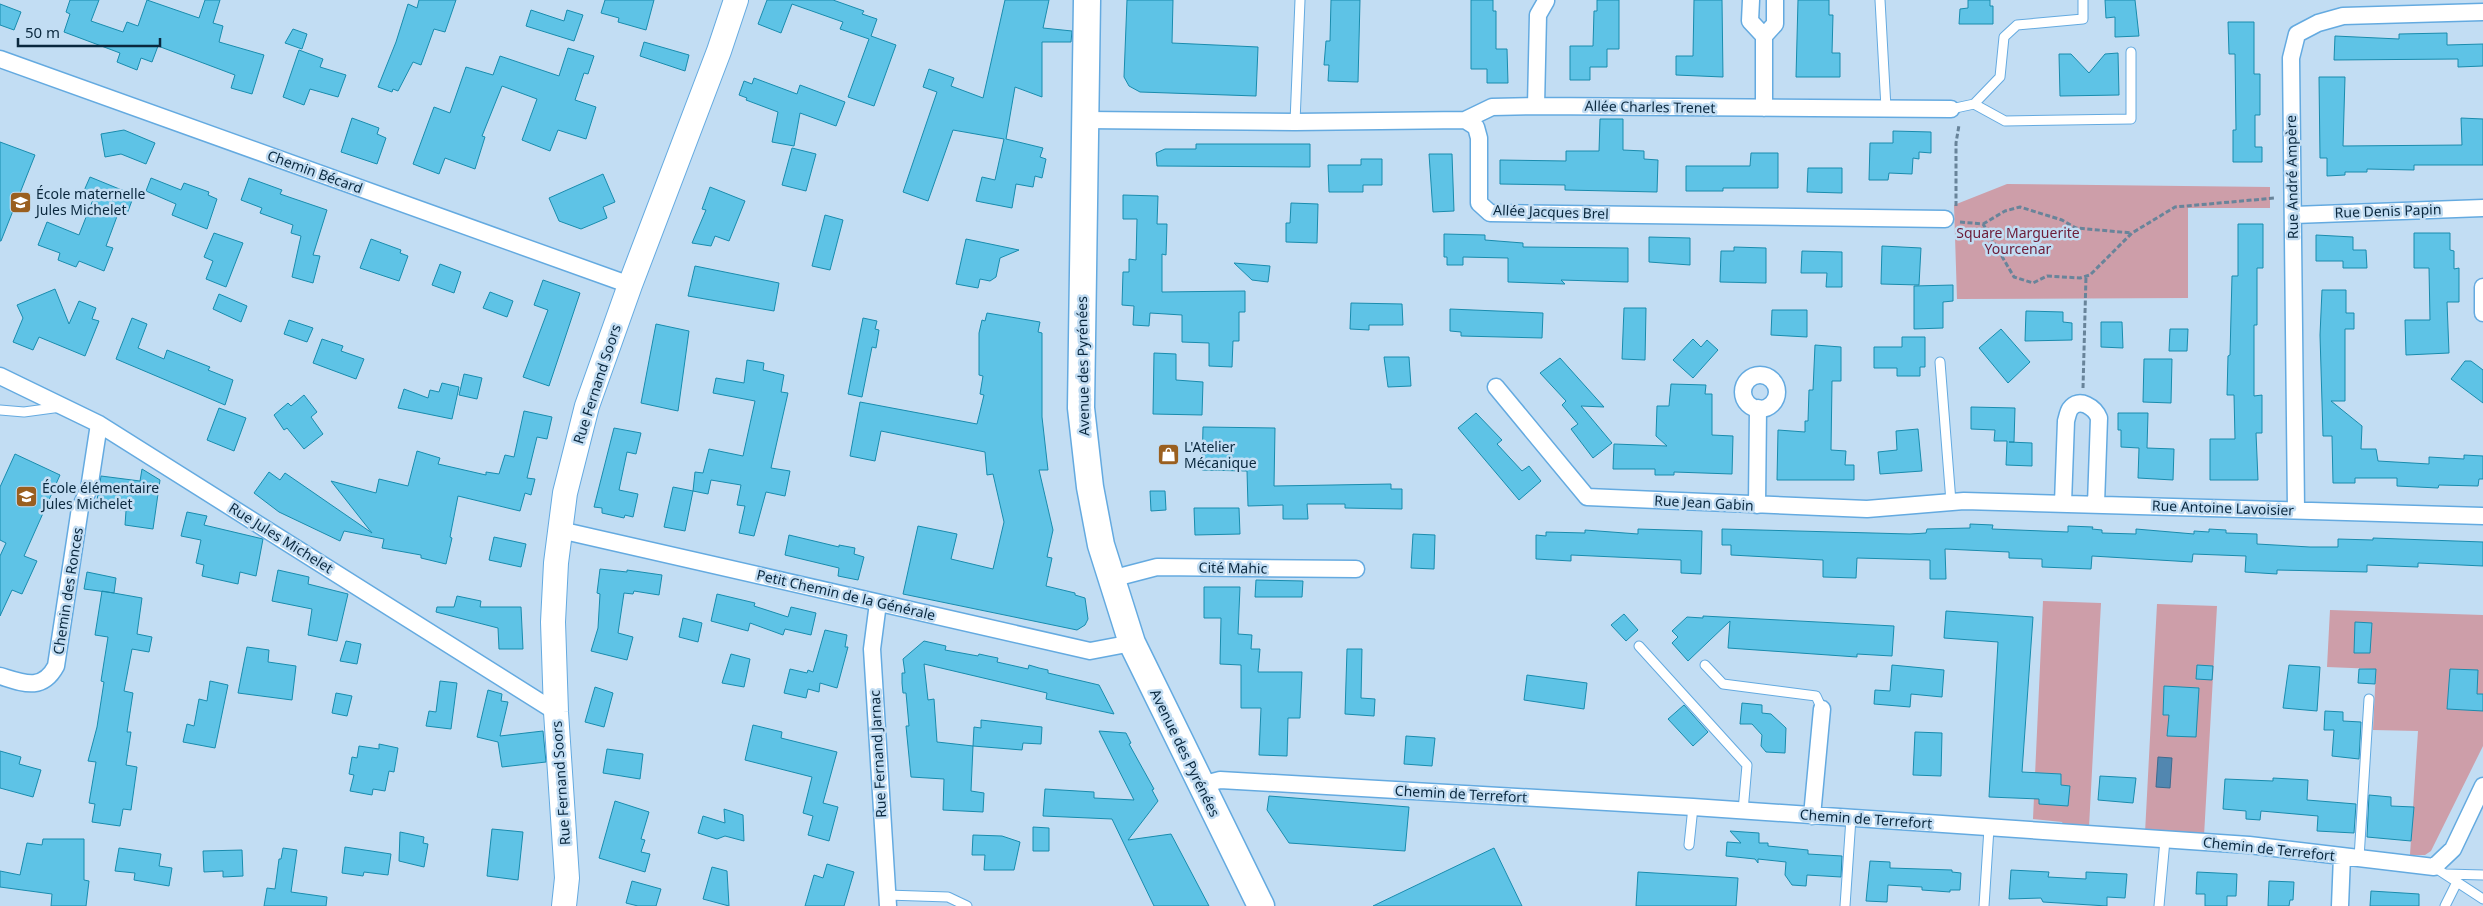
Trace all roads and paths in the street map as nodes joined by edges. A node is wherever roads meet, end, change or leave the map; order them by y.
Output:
1 (736, 0) edge
2 (1087, 0) edge
3 (1300, 0) edge
4 (1751, 0) edge
5 (1775, 0) edge
6 (1880, 0) edge
7 (2083, 0) edge
8 (1546, 1) edge
9 (2483, 12) edge
10 (1764, 36) junction
11 (2131, 52) dead end
12 (0, 59) edge
13 (1974, 104) junction
14 (1536, 106) junction
15 (1764, 108) junction
16 (1886, 108) junction
17 (1955, 108) junction
18 (1085, 120) junction
19 (1465, 120) junction
20 (1295, 122) junction
21 (2292, 197) junction
22 (2483, 208) edge
23 (2294, 214) junction
24 (1950, 220) junction
25 (1983, 224) junction
26 (2132, 233) junction
27 (2086, 276) junction
28 (630, 285) junction
29 (2483, 287) edge
30 (2483, 313) edge
31 (1940, 362) dead end
32 (0, 376) edge
33 (1496, 387) dead end
34 (2083, 405) junction
35 (65, 406) junction
36 (1758, 408) dead end
37 (0, 410) edge
38 (99, 424) junction
39 (1958, 501) junction
40 (2063, 503) junction
41 (2096, 504) junction
42 (1757, 506) junction
43 (2296, 510) junction
44 (2483, 516) edge
45 (560, 530) junction
46 (1356, 569) dead end
47 (1111, 579) junction
48 (878, 602) junction
49 (1132, 643) junction
50 (1639, 646) dead end
51 (1705, 665) dead end
52 (0, 676) edge
53 (2369, 698) dead end
54 (1822, 709) joint
55 (556, 712) junction
56 (1201, 785) junction
57 (2483, 786) edge
58 (1692, 808) junction
59 (1743, 811) junction
60 (1812, 816) junction
61 (1851, 818) junction
62 (1989, 828) junction
63 (2165, 840) junction
64 (1689, 846) dead end
65 (2342, 856) junction
66 (2359, 858) junction
67 (2440, 871) junction
68 (2483, 875) edge
69 (2457, 882) junction
70 (2483, 899) edge
71 (888, 900) edge
72 (564, 906) edge
73 (967, 906) edge
74 (1261, 906) edge
75 (1845, 906) edge
76 (1984, 906) edge
77 (2159, 906) edge
78 (2340, 906) edge
79 (2445, 906) edge

1 - 28 street, Rue Fernand Soors
2 - 18 main road, Avenue des Pyrénées
3 - 20 lane
4 - 10 street
5 - 10 street
6 - 16 lane
7 - 13 lane
8 - 14 street
9 - 21 street, Rue André Ampère
10 - 15 street
11 - 13 lane
12 - 28 street, Chemin Bécard
13 - 17 lane
14 - 15 street, Allée Charles Trenet
14 - 19 street, Allée Charles Trenet
15 - 16 street, Allée Charles Trenet
16 - 17 street, Allée Charles Trenet
17 - 24 path
18 - 20 street
18 - 47 main road, Avenue des Pyrénées
19 - 20 street
19 - 24 street, Allée Jacques Brel
21 - 23 street, Rue André Ampère
21 - 26 path
22 - 23 street, Rue Denis Papin
23 - 43 street, Rue André Ampère
24 - 25 path
25 - 26 path
25 - 27 path
26 - 27 path
27 - 34 path
28 - 45 street, Rue Fernand Soors
29 - 30 street
31 - 39 lane
32 - 35 street, Rue Jules Michelet
33 - 42 street, Rue Jean Gabin
34 - 40 street
34 - 41 street
35 - 37 lane
35 - 38 street, Rue Jules Michelet
36 - 42 street
38 - 52 street, Chemin des Ronces
38 - 55 street, Rue Jules Michelet
39 - 40 street, Rue Antoine Lavoisier
39 - 42 street, Rue Jean Gabin
40 - 41 street, Rue Antoine Lavoisier
41 - 43 street, Rue Antoine Lavoisier
43 - 44 street, Rue Antoine Lavoisier
45 - 48 street, Petit Chemin de la Générale
45 - 55 street, Rue Fernand Soors
46 - 47 street, Cité Mahic
47 - 49 main road, Avenue des Pyrénées
48 - 49 street, Petit Chemin de la Générale
48 - 71 street, Rue Fernand Jarnac
49 - 56 main road, Avenue des Pyrénées
50 - 59 lane
51 - 54 lane
53 - 66 lane
54 - 60 street
55 - 72 street, Rue Fernand Soors
56 - 58 street, Chemin de Terrefort
56 - 74 main road, Avenue des Pyrénées
57 - 67 street
58 - 59 street, Chemin de Terrefort
58 - 64 lane
59 - 60 street, Chemin de Terrefort
60 - 61 street, Chemin de Terrefort
61 - 62 street, Chemin de Terrefort
61 - 75 lane
62 - 63 street, Chemin de Terrefort
62 - 76 lane
63 - 65 street, Chemin de Terrefort
63 - 77 lane
65 - 66 street, Chemin de Terrefort
65 - 78 street
66 - 67 street, Chemin de Terrefort
67 - 68 lane
67 - 69 lane
69 - 70 lane
69 - 79 lane
71 - 73 lane

